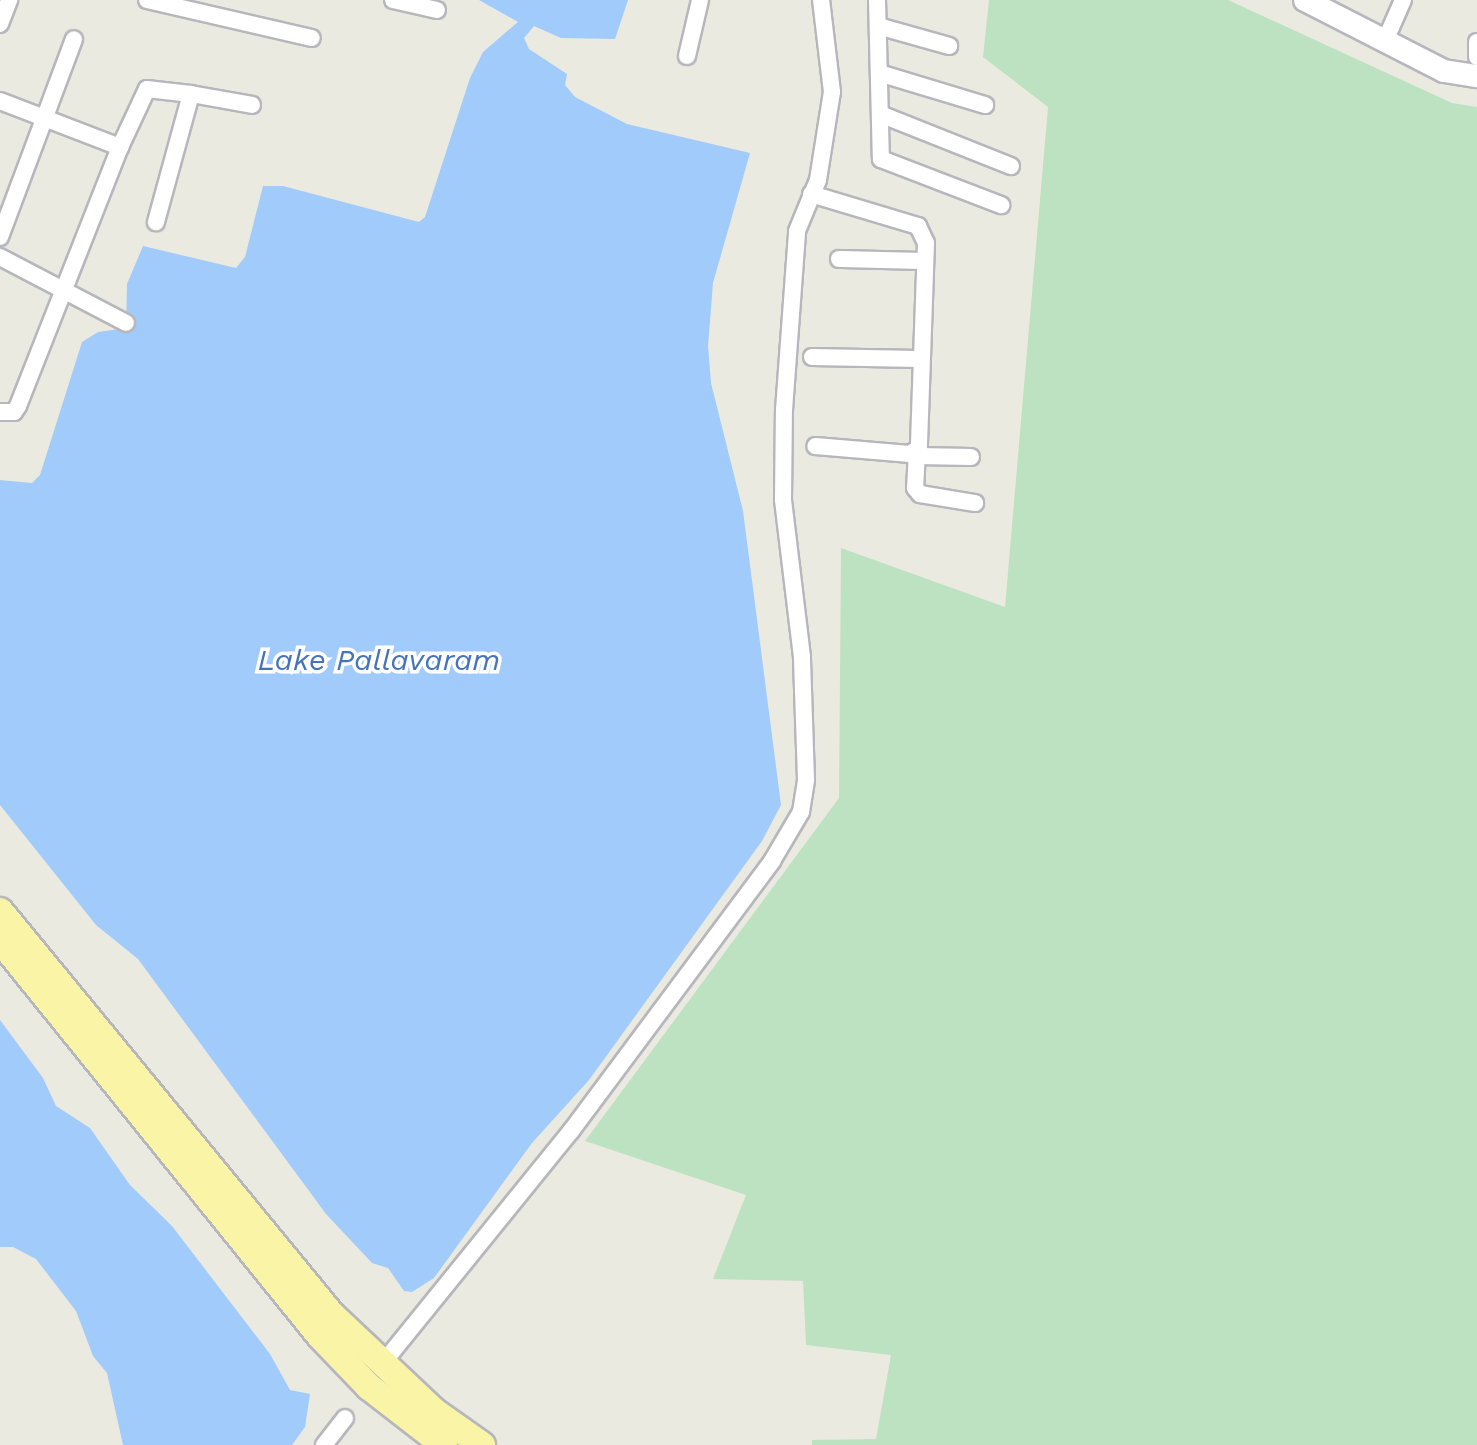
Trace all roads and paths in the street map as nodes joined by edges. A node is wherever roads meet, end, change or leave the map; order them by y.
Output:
1 (9, 0) edge
2 (147, 0) edge
3 (393, 0) edge
4 (700, 0) edge
5 (821, 0) edge
6 (877, 0) edge
7 (1305, 0) edge
8 (1403, 0) edge
9 (437, 10) dead end
10 (0, 24) edge
11 (878, 26) junction
12 (312, 38) dead end
13 (74, 39) dead end
14 (1385, 41) junction
15 (1477, 42) edge
16 (949, 46) dead end
17 (687, 56) dead end
18 (1477, 57) edge
19 (879, 73) junction
20 (1477, 76) edge
21 (191, 94) junction
22 (0, 101) edge
23 (252, 105) dead end
24 (985, 105) dead end
25 (880, 114) junction
26 (46, 118) junction
27 (120, 147) junction
28 (1011, 166) dead end
29 (811, 194) junction
30 (1001, 205) dead end
31 (156, 222) dead end
32 (0, 237) edge
33 (0, 257) edge
34 (839, 259) dead end
35 (925, 261) junction
36 (66, 291) junction
37 (126, 323) dead end
38 (812, 357) dead end
39 (919, 359) junction
40 (0, 412) edge
41 (815, 446) dead end
42 (917, 453) junction
43 (971, 457) dead end
44 (975, 503) dead end
45 (0, 911) edge
46 (0, 940) edge
47 (383, 1363) junction
48 (345, 1418) dead end
49 (324, 1445) edge
50 (444, 1445) edge
51 (482, 1445) edge

1 - 10 street
2 - 12 street
3 - 9 street
4 - 17 street
5 - 29 street
6 - 11 street
7 - 14 street
8 - 14 street
11 - 16 street
11 - 19 street
13 - 26 street
14 - 20 street
15 - 18 street
19 - 24 street
19 - 25 street
21 - 23 street
21 - 27 street
21 - 31 street
22 - 26 street
25 - 28 street
25 - 30 street
26 - 27 street
26 - 32 street
27 - 36 street
29 - 35 street
29 - 47 street
33 - 36 street
34 - 35 street
35 - 39 street
36 - 37 street
36 - 40 street
38 - 39 street
39 - 42 street
41 - 42 street
42 - 43 street
42 - 44 street
45 - 47 main road
46 - 50 main road
47 - 51 main road
48 - 49 street

